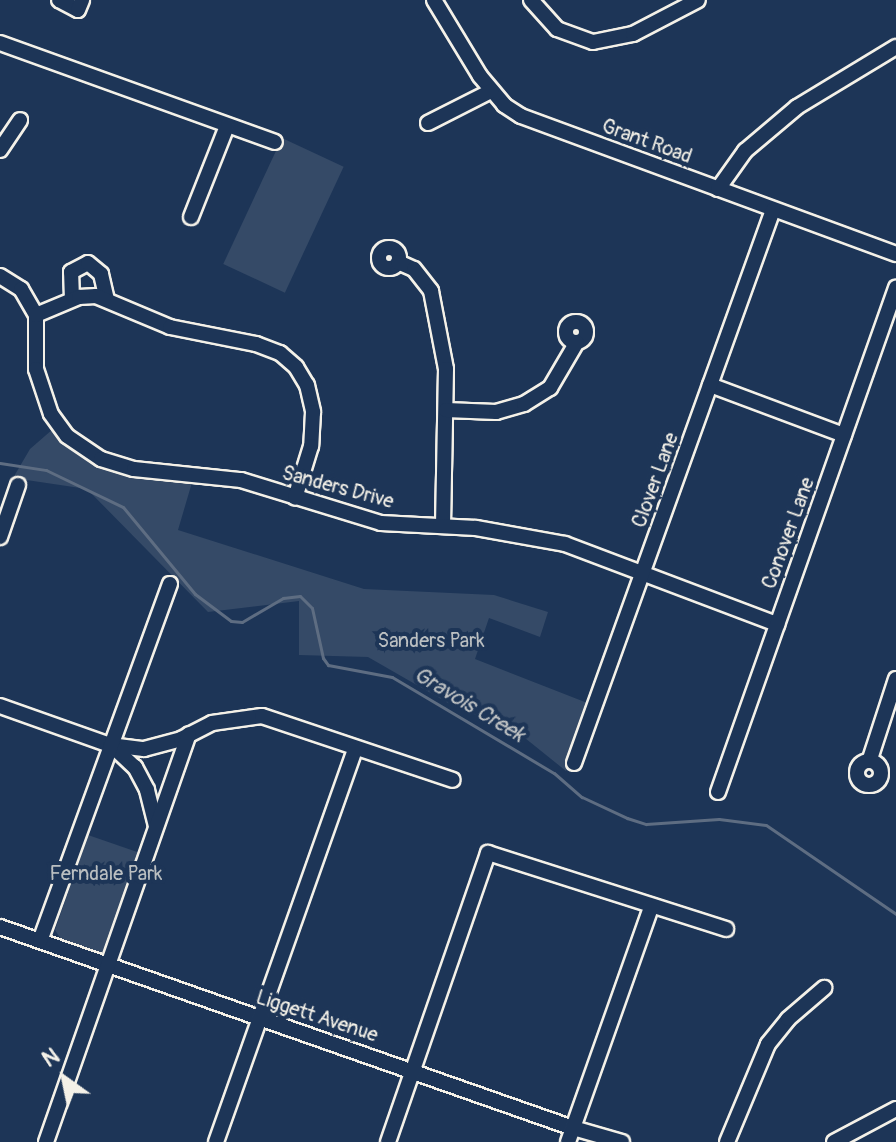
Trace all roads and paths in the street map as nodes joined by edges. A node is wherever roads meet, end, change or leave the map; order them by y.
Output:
1 (59, 0) edge
2 (82, 0) edge
3 (434, 0) edge
4 (531, 0) edge
5 (698, 0) edge
6 (0, 43) edge
7 (896, 47) edge
8 (491, 91) junction
9 (20, 120) dead end
10 (428, 123) dead end
11 (227, 126) junction
12 (275, 142) dead end
13 (0, 150) edge
14 (718, 189) junction
15 (773, 210) junction
16 (191, 217) dead end
17 (896, 254) edge
18 (398, 262) dead end
19 (0, 276) edge
20 (896, 288) edge
21 (72, 299) junction
22 (107, 299) junction
23 (36, 315) junction
24 (577, 342) dead end
25 (710, 385) junction
26 (446, 410) junction
27 (844, 435) junction
28 (18, 485) dead end
29 (295, 498) junction
30 (443, 526) junction
31 (0, 537) edge
32 (642, 573) junction
33 (170, 584) dead end
34 (777, 624) junction
35 (896, 679) edge
36 (0, 706) edge
37 (189, 734) junction
38 (110, 745) junction
39 (355, 749) junction
40 (870, 759) dead end
41 (574, 763) dead end
42 (453, 780) dead end
43 (718, 792) dead end
44 (156, 826) junction
45 (651, 907) junction
46 (0, 927) edge
47 (726, 929) dead end
48 (40, 941) junction
49 (109, 966) junction
50 (824, 988) dead end
51 (260, 1018) junction
52 (414, 1069) junction
53 (896, 1109) edge
54 (570, 1135) edge
55 (841, 1141) edge
56 (46, 1142) edge
57 (216, 1142) edge
58 (388, 1142) edge
59 (622, 1142) edge
60 (727, 1142) edge

1 - 2 street
3 - 8 street, Grant Road
4 - 5 street
6 - 11 street
7 - 14 street
8 - 10 street
8 - 14 street, Grant Road
9 - 13 street
11 - 12 street
11 - 16 street
14 - 15 street, Grant Road
15 - 17 street, Grant Road
15 - 25 street, Clover Lane
18 - 26 street
19 - 23 street
20 - 27 street, Conover Lane
21 - 22 street
21 - 22 street
21 - 23 street
22 - 29 street
23 - 29 street, Sanders Drive
24 - 26 street
25 - 27 street
25 - 32 street, Clover Lane
26 - 30 street
27 - 34 street, Conover Lane
28 - 31 street
29 - 30 street, Sanders Drive
30 - 32 street, Sanders Drive
32 - 34 street, Sanders Drive
32 - 41 street, Clover Lane
33 - 38 street
34 - 43 street, Conover Lane
35 - 40 street
36 - 38 street
37 - 38 street
37 - 39 street
37 - 44 street
38 - 44 street
38 - 48 street
39 - 42 street
39 - 51 street
44 - 49 street
45 - 47 street
45 - 52 street
45 - 54 street
46 - 48 street, Liggett Avenue
48 - 49 street, Liggett Avenue
49 - 51 street, Liggett Avenue
49 - 56 street
50 - 60 street
51 - 52 street, Liggett Avenue
51 - 57 street
52 - 54 street, Liggett Avenue
52 - 58 street
53 - 55 street
54 - 59 street, Liggett Avenue

